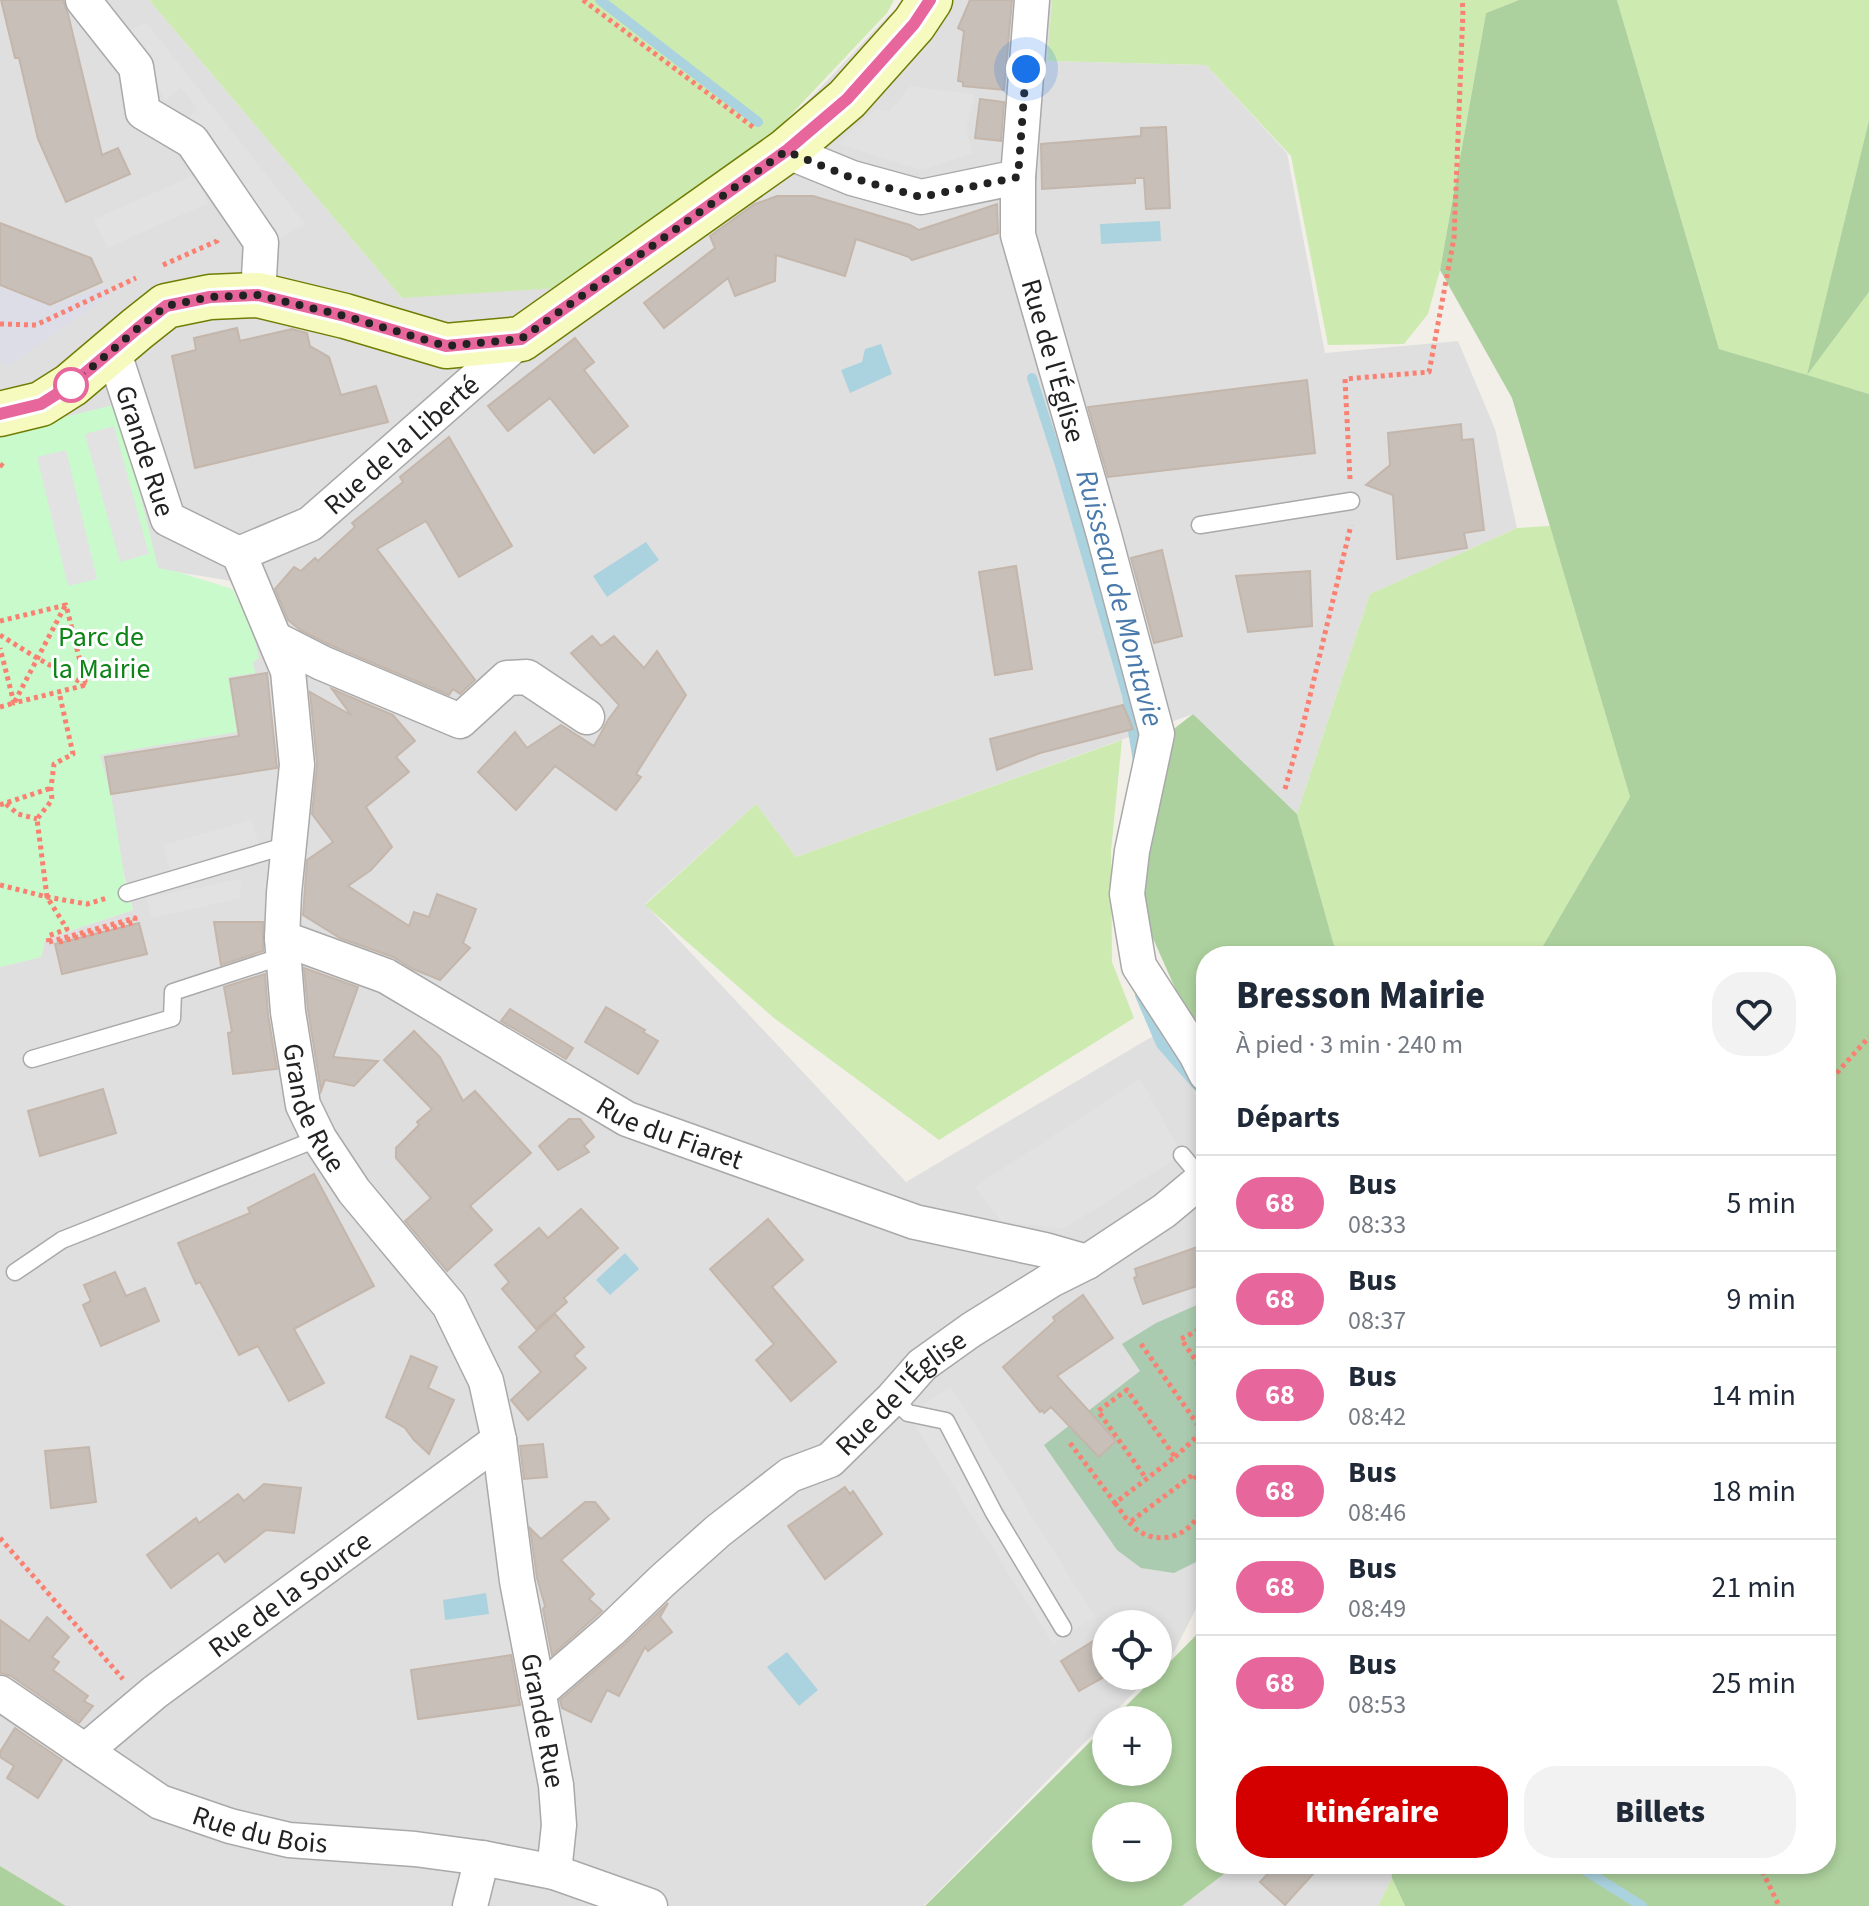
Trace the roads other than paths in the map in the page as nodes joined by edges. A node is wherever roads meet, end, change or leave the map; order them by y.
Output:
1 (83, 0) edge
2 (930, 0) edge
3 (1032, 0) edge
4 (786, 151) junction
5 (1018, 177) junction
6 (258, 295) junction
7 (521, 339) junction
8 (113, 350) junction
9 (0, 414) edge
10 (1351, 501) road end
11 (1200, 525) dead end
12 (239, 554) junction
13 (275, 639) junction
14 (587, 717) dead end
15 (288, 845) junction
16 (127, 893) road end
17 (282, 947) junction
18 (1196, 1054) edge
19 (32, 1059) dead end
20 (319, 1138) junction
21 (1196, 1171) edge
22 (1087, 1262) junction
23 (15, 1272) dead end
24 (893, 1398) junction
25 (499, 1440) junction
26 (1063, 1628) dead end
27 (0, 1693) edge
28 (538, 1693) junction
29 (85, 1751) junction
30 (482, 1858) junction
31 (554, 1872) junction
32 (470, 1906) edge
33 (650, 1906) edge

1 - 6 street
2 - 4 street, Rue de la Liberté
3 - 5 street, Rue de l'Église
4 - 5 street
4 - 7 street, Rue de la Liberté
5 - 18 street, Rue de l'Église
6 - 7 street
6 - 8 street
7 - 12 street, Rue de la Liberté
8 - 9 street
8 - 12 street, Grande Rue
10 - 11 lane
12 - 13 street, Grande Rue
13 - 14 street
13 - 15 street, Grande Rue
15 - 16 lane
15 - 17 street, Grande Rue
17 - 19 lane
17 - 20 street, Grande Rue
17 - 22 street, Rue du Fiaret
20 - 23 lane
20 - 25 street, Grande Rue
21 - 22 street, Rue de l'Église
22 - 24 street, Rue de l'Église
24 - 26 lane
24 - 28 street, Rue de l'Église
25 - 28 street, Grande Rue
25 - 29 street, Rue de la Source
27 - 29 street, Rue du Bois
28 - 31 street, Grande Rue
29 - 30 street, Rue du Bois
30 - 31 street, Rue du Bois
30 - 32 street
31 - 33 street, Rue du Bois

